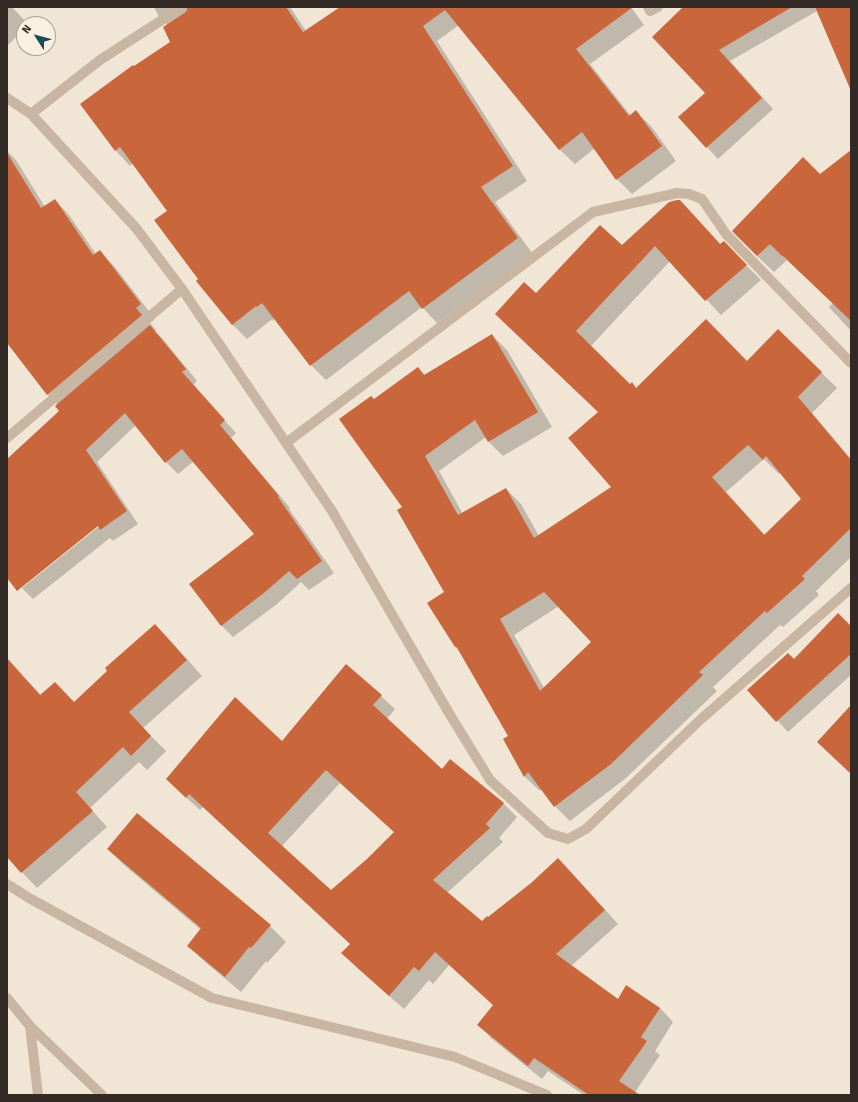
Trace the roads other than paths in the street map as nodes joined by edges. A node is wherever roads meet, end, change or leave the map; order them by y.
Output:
1 (182, 7) edge
2 (648, 7) edge
3 (658, 7) edge
4 (7, 98) edge
5 (31, 114) junction
6 (182, 289) junction
7 (851, 363) edge
8 (7, 438) edge
9 (286, 443) junction
10 (851, 588) edge
11 (7, 884) edge
12 (7, 998) edge
13 (30, 1026) junction
14 (38, 1095) edge
15 (102, 1095) edge
16 (547, 1095) edge

1 - 5 street
2 - 3 street
4 - 5 street
5 - 6 street
6 - 8 street
6 - 9 street
7 - 9 street
9 - 10 street
11 - 16 street
12 - 13 street
13 - 14 street
13 - 15 street

